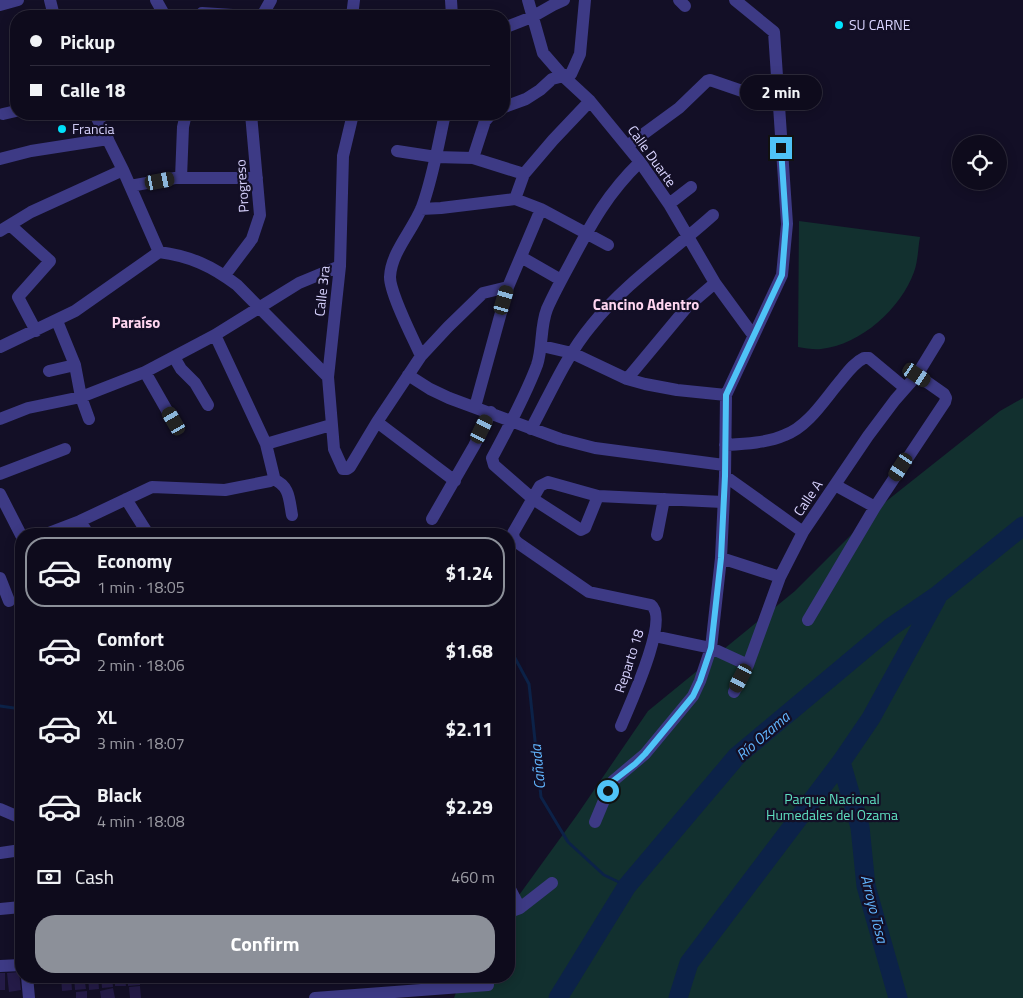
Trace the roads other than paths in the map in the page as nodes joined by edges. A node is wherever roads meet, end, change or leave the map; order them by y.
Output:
1 (18, 0) edge
2 (528, 0) edge
3 (564, 0) edge
4 (585, 0) edge
5 (735, 0) edge
6 (0, 5) edge
7 (532, 17) junction
8 (510, 26) edge
9 (563, 76) junction
10 (777, 90) junction
11 (590, 101) junction
12 (510, 105) edge
13 (10, 113) edge
14 (3, 114) dead end
15 (98, 120) edge
16 (185, 120) edge
17 (252, 120) edge
18 (351, 120) edge
19 (444, 120) edge
20 (486, 120) edge
21 (108, 139) junction
22 (628, 146) junction
23 (397, 151) dead end
24 (436, 157) junction
25 (473, 158) junction
26 (0, 159) edge
27 (640, 162) junction
28 (123, 170) junction
29 (524, 174) junction
30 (181, 178) junction
31 (257, 178) junction
32 (130, 186) junction
33 (691, 187) dead end
34 (515, 199) junction
35 (669, 204) junction
36 (421, 209) junction
37 (542, 209) junction
38 (713, 215) dead end
39 (5, 228) edge
40 (586, 233) junction
41 (688, 237) junction
42 (608, 245) dead end
43 (159, 252) junction
44 (521, 257) junction
45 (340, 266) junction
46 (225, 276) junction
47 (561, 280) junction
48 (715, 282) junction
49 (508, 287) junction
50 (259, 308) junction
51 (57, 321) junction
52 (36, 330) junction
53 (215, 334) junction
54 (753, 334) junction
55 (939, 339) dead end
56 (542, 346) junction
57 (0, 347) edge
58 (572, 353) junction
59 (174, 356) junction
60 (421, 356) junction
61 (74, 366) junction
62 (49, 372) dead end
63 (144, 372) junction
64 (408, 375) junction
65 (917, 375) junction
66 (328, 377) junction
67 (627, 379) junction
68 (905, 388) junction
69 (726, 395) junction
70 (81, 397) junction
71 (208, 405) dead end
72 (475, 407) junction
73 (491, 412) junction
74 (0, 419) edge
75 (89, 419) dead end
76 (512, 420) junction
77 (174, 421) dead end
78 (377, 422) junction
79 (332, 425) junction
80 (532, 428) junction
81 (266, 444) junction
82 (725, 445) junction
83 (65, 448) dead end
84 (725, 470) junction
85 (0, 474) edge
86 (273, 479) junction
87 (455, 481) junction
88 (835, 484) junction
89 (0, 494) edge
90 (598, 496) junction
91 (126, 499) junction
92 (533, 499) junction
93 (664, 499) junction
94 (723, 502) junction
95 (875, 507) junction
96 (292, 515) dead end
97 (432, 519) dead end
98 (80, 521) junction
99 (18, 528) edge
100 (62, 528) edge
101 (84, 528) edge
102 (144, 528) edge
103 (515, 530) edge
104 (803, 532) junction
105 (657, 535) dead end
106 (515, 540) edge
107 (721, 558) junction
108 (780, 576) junction
109 (0, 578) edge
110 (9, 601) dead end
111 (808, 620) dead end
112 (654, 636) junction
113 (711, 648) junction
114 (748, 665) junction
115 (734, 692) dead end
116 (621, 726) dead end
117 (0, 809) edge
118 (15, 815) edge
119 (595, 822) dead end
120 (15, 851) edge
121 (0, 853) edge
122 (552, 883) dead end
123 (15, 908) edge
124 (515, 909) edge
125 (0, 910) edge
126 (15, 965) edge
127 (0, 966) edge
128 (28, 983) edge
129 (488, 985) dead end
130 (414, 994) edge
131 (29, 998) edge
132 (315, 998) edge

1 - 6 street
2 - 7 street, Calle Duarte
3 - 7 street
4 - 9 street
5 - 10 street
7 - 8 street
7 - 9 street, Calle Duarte
9 - 11 street, Calle Duarte
9 - 12 street
10 - 22 street
10 - 54 street
11 - 22 street, Calle Duarte
11 - 29 street
13 - 14 street
15 - 21 street
16 - 30 street
17 - 31 street, Progreso
18 - 45 street, Calle 3ra
19 - 24 street
20 - 25 street
21 - 26 street
21 - 28 street
22 - 27 street, Calle Duarte
23 - 24 street
24 - 25 street
24 - 36 street
25 - 29 street
27 - 35 street, Calle Duarte
27 - 40 street
28 - 32 street
28 - 39 street
29 - 34 street
30 - 31 street
30 - 32 street
31 - 46 street, Progreso
32 - 43 street
33 - 35 street
34 - 36 street
34 - 37 street
35 - 41 street, Calle Duarte
36 - 60 street
37 - 40 street
37 - 44 street
38 - 41 street
39 - 52 street
40 - 42 street
40 - 47 street
41 - 48 street, Calle Duarte
41 - 58 street
43 - 46 street
43 - 51 street
44 - 47 street
44 - 49 street
45 - 50 street
45 - 66 street, Calle 3ra
46 - 50 street
47 - 56 street
48 - 54 street, Calle Duarte
48 - 67 street
49 - 60 street
49 - 72 street
50 - 53 street
50 - 66 street
51 - 52 street
51 - 61 street
52 - 57 street
53 - 59 street
53 - 81 street
54 - 69 street
55 - 65 street, Calle A
56 - 58 street
56 - 76 street
58 - 67 street
58 - 80 street
59 - 63 street
59 - 71 street
60 - 64 street
61 - 62 street
61 - 70 street
63 - 70 street
63 - 77 street
64 - 72 street
64 - 78 street
65 - 68 street, Calle A
65 - 95 street
66 - 79 street, Calle 3ra
67 - 69 street
68 - 82 street
68 - 88 street, Calle A
69 - 82 street
70 - 74 street
70 - 75 street
72 - 73 street
73 - 76 street
73 - 87 street
76 - 80 street
76 - 92 street
78 - 79 street, Calle 3ra
78 - 87 street
79 - 81 street
80 - 84 street
81 - 86 street
82 - 84 street
83 - 85 street
84 - 94 street
84 - 104 street
86 - 91 street
86 - 96 street
87 - 97 street
88 - 95 street
88 - 104 street, Calle A
89 - 99 street
90 - 92 street
90 - 92 street
90 - 93 street
91 - 98 street
91 - 102 street
92 - 103 street, Reparto 18
93 - 94 street
93 - 105 street
94 - 107 street
95 - 111 street
98 - 100 street
98 - 101 street
104 - 108 street, Calle A
106 - 112 street, Reparto 18
107 - 108 street
107 - 113 street
108 - 114 street, Calle A
109 - 110 street
112 - 113 street
112 - 116 street, Reparto 18
113 - 114 street
113 - 119 street
114 - 115 street, Calle A
117 - 118 street
120 - 121 street
122 - 124 street
123 - 125 street
126 - 127 street
128 - 131 street
129 - 130 street
130 - 132 street

